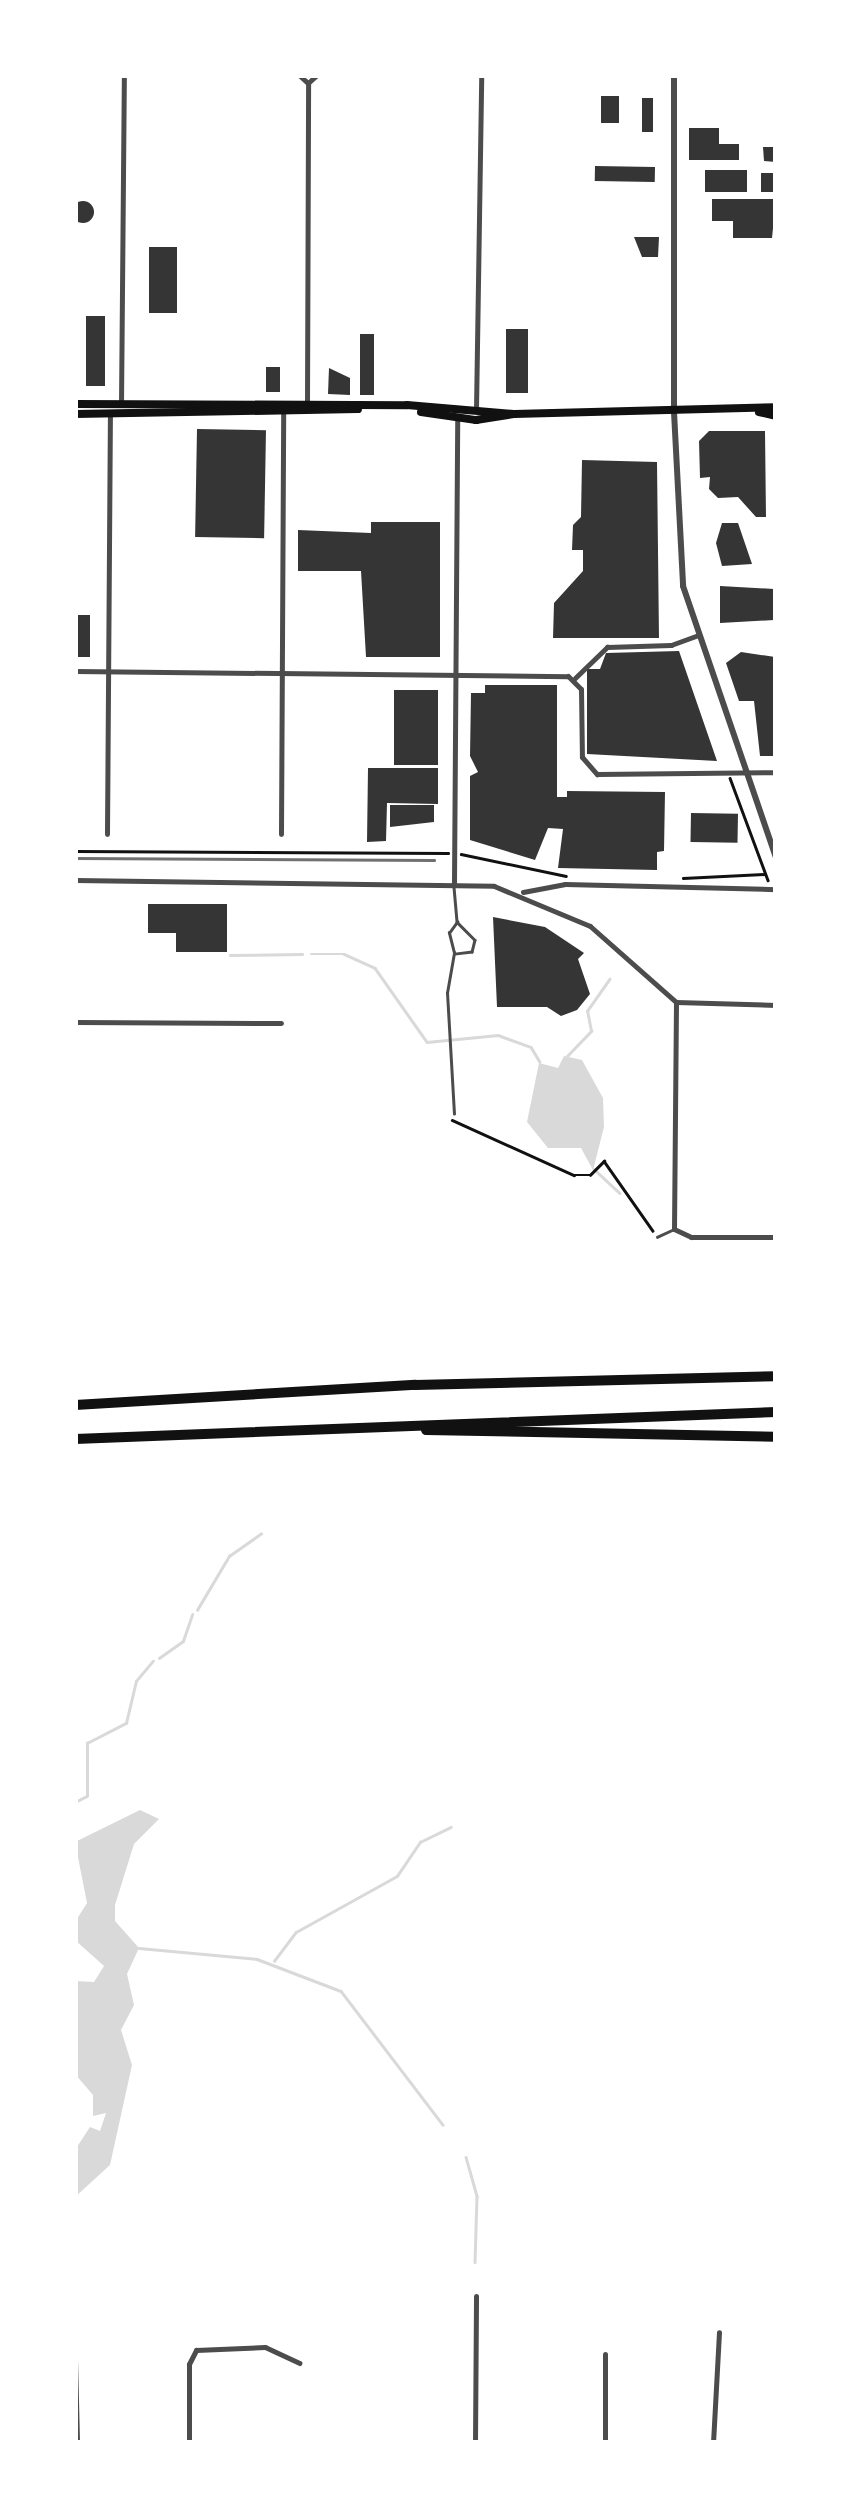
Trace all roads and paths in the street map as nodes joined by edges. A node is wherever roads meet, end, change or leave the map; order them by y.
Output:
1 (124, 75) edge
2 (299, 75) edge
3 (317, 75) edge
4 (482, 75) edge
5 (674, 75) edge
6 (308, 83) junction
7 (75, 404) edge
8 (121, 404) junction
9 (307, 404) junction
10 (138, 405) junction
11 (776, 407) edge
12 (476, 410) junction
13 (489, 410) junction
14 (754, 411) junction
15 (674, 412) junction
16 (75, 414) edge
17 (110, 414) junction
18 (248, 414) junction
19 (284, 414) junction
20 (514, 414) junction
21 (776, 416) edge
22 (457, 419) junction
23 (696, 636) junction
24 (75, 670) edge
25 (108, 671) junction
26 (282, 672) junction
27 (459, 672) junction
28 (575, 679) junction
29 (776, 772) edge
30 (747, 775) junction
31 (730, 777) junction
32 (107, 834) dead end
33 (281, 834) dead end
34 (75, 852) edge
35 (442, 853) dead end
36 (461, 854) dead end
37 (776, 856) edge
38 (568, 877) dead end
39 (75, 880) edge
40 (768, 880) dead end
41 (454, 884) junction
42 (776, 889) edge
43 (520, 892) junction
44 (458, 922) junction
45 (454, 954) junction
46 (676, 1002) junction
47 (776, 1005) edge
48 (75, 1022) edge
49 (281, 1023) dead end
50 (454, 1114) dead end
51 (452, 1120) dead end
52 (674, 1229) junction
53 (657, 1236) joint
54 (776, 1237) edge
55 (776, 1376) edge
56 (75, 1405) edge
57 (776, 1412) edge
58 (310, 1428) junction
59 (776, 1437) edge
60 (75, 1439) edge
61 (476, 2296) dead end
62 (718, 2332) dead end
63 (605, 2354) dead end
64 (75, 2359) edge
65 (300, 2363) dead end
66 (76, 2443) edge
67 (189, 2443) edge
68 (475, 2443) edge
69 (605, 2443) edge
70 (713, 2443) edge

1 - 8 street
2 - 6 street
3 - 6 street
4 - 12 street
5 - 15 street
6 - 9 street
7 - 8 main road
8 - 10 main road
9 - 10 main road
9 - 12 main road
9 - 18 main road
10 - 17 main road
11 - 14 main road
12 - 13 main road
13 - 20 main road
13 - 22 main road
14 - 15 main road
14 - 21 main road
15 - 20 main road
15 - 23 street
16 - 17 main road
17 - 18 main road
17 - 25 street
18 - 19 main road
19 - 22 main road
19 - 26 street
20 - 22 main road
22 - 27 street
23 - 28 street
23 - 30 street
24 - 25 street
25 - 26 street
25 - 32 street
26 - 27 street
26 - 33 street
27 - 28 street
27 - 41 street
28 - 31 street
29 - 30 street
30 - 31 street
30 - 37 street
31 - 40 path
34 - 35 path
36 - 38 path
39 - 41 street
41 - 43 street
41 - 44 lane
42 - 43 street
43 - 46 street
44 - 45 lane
44 - 45 lane
45 - 50 lane
46 - 47 street
46 - 52 street
48 - 49 street
51 - 53 path
52 - 53 lane
52 - 54 street
55 - 56 highway
57 - 58 highway
58 - 59 highway
58 - 60 highway
61 - 68 street
62 - 70 street
63 - 69 street
64 - 66 street
65 - 67 street

